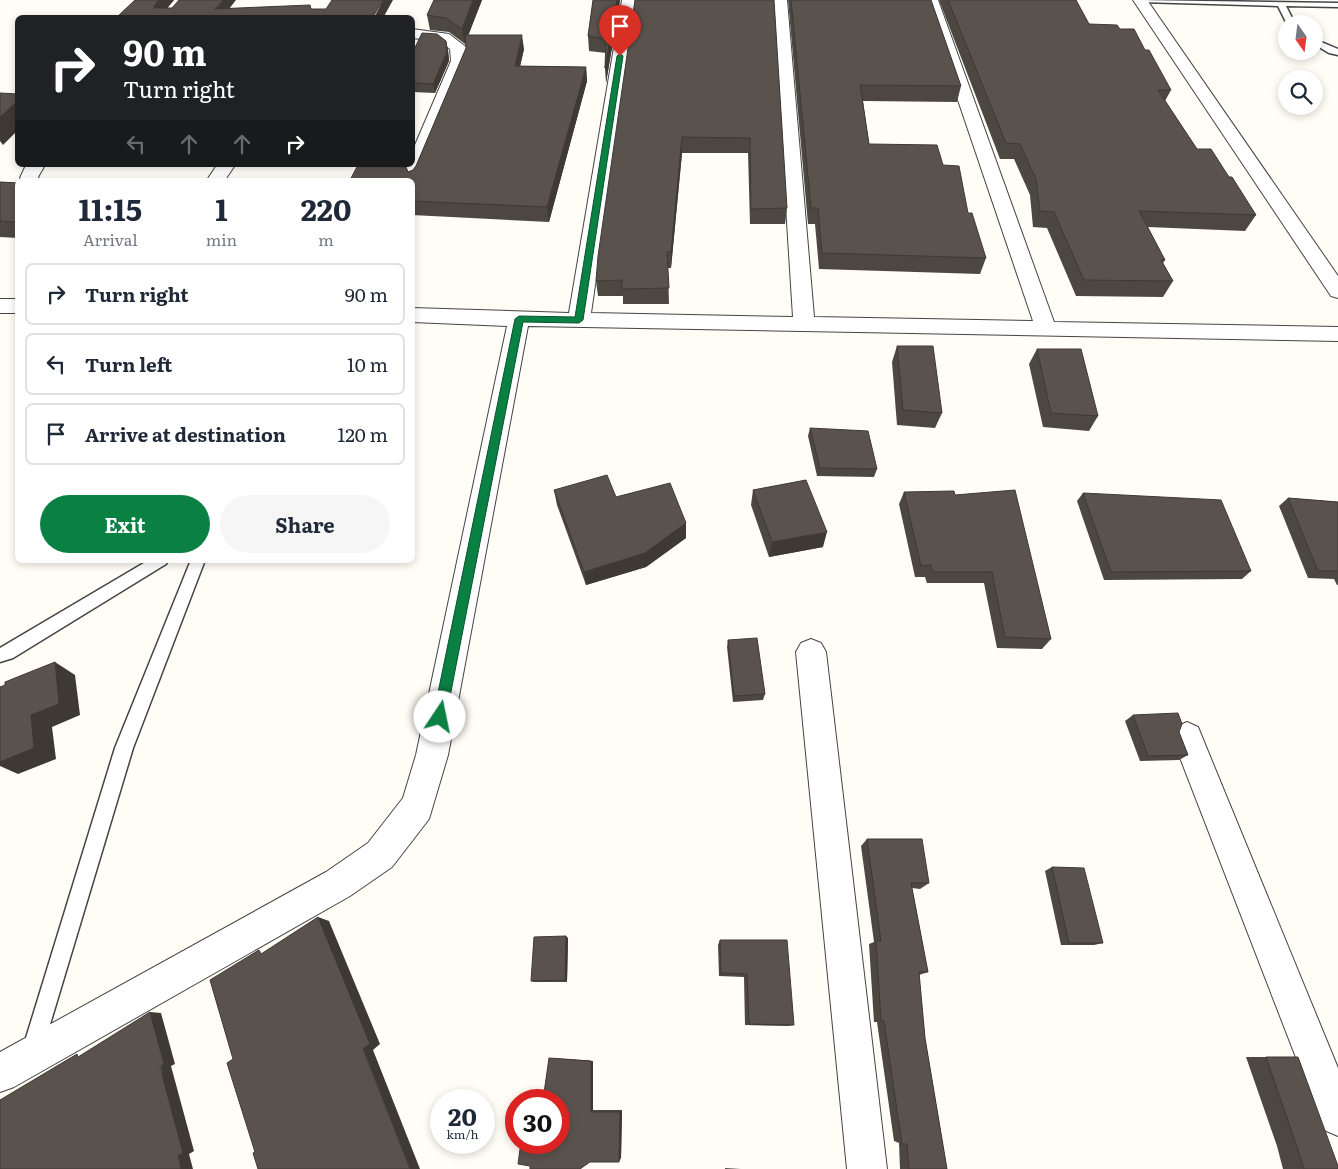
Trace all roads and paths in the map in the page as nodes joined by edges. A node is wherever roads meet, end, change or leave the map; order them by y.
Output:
1 (629, 0) edge
2 (780, 0) edge
3 (931, 0) edge
4 (1132, 0) edge
5 (1140, 0) edge
6 (1282, 5) junction
7 (1338, 6) edge
8 (1287, 15) edge
9 (415, 33) edge
10 (1323, 46) edge
11 (1338, 52) edge
12 (225, 167) edge
13 (217, 178) edge
14 (411, 178) edge
15 (1338, 291) edge
16 (0, 306) edge
17 (15, 306) edge
18 (415, 315) edge
19 (519, 319) junction
20 (579, 320) junction
21 (804, 324) junction
22 (1046, 329) junction
23 (1338, 334) edge
24 (156, 563) edge
25 (197, 563) edge
26 (811, 652) dead end
27 (0, 655) edge
28 (1187, 737) dead end
29 (31, 1056) junction
30 (0, 1073) edge
31 (1338, 1116) edge
32 (867, 1169) edge

1 - 20 street
2 - 21 street
3 - 22 street
4 - 5 street
5 - 6 lane
5 - 15 street
6 - 7 lane
6 - 8 lane
9 - 14 street
10 - 11 lane
12 - 13 street
16 - 17 street
18 - 19 street
19 - 20 street
19 - 29 street
20 - 21 street
21 - 22 street
22 - 23 street
24 - 27 lane
25 - 29 lane
26 - 32 street
28 - 31 street
29 - 30 street

